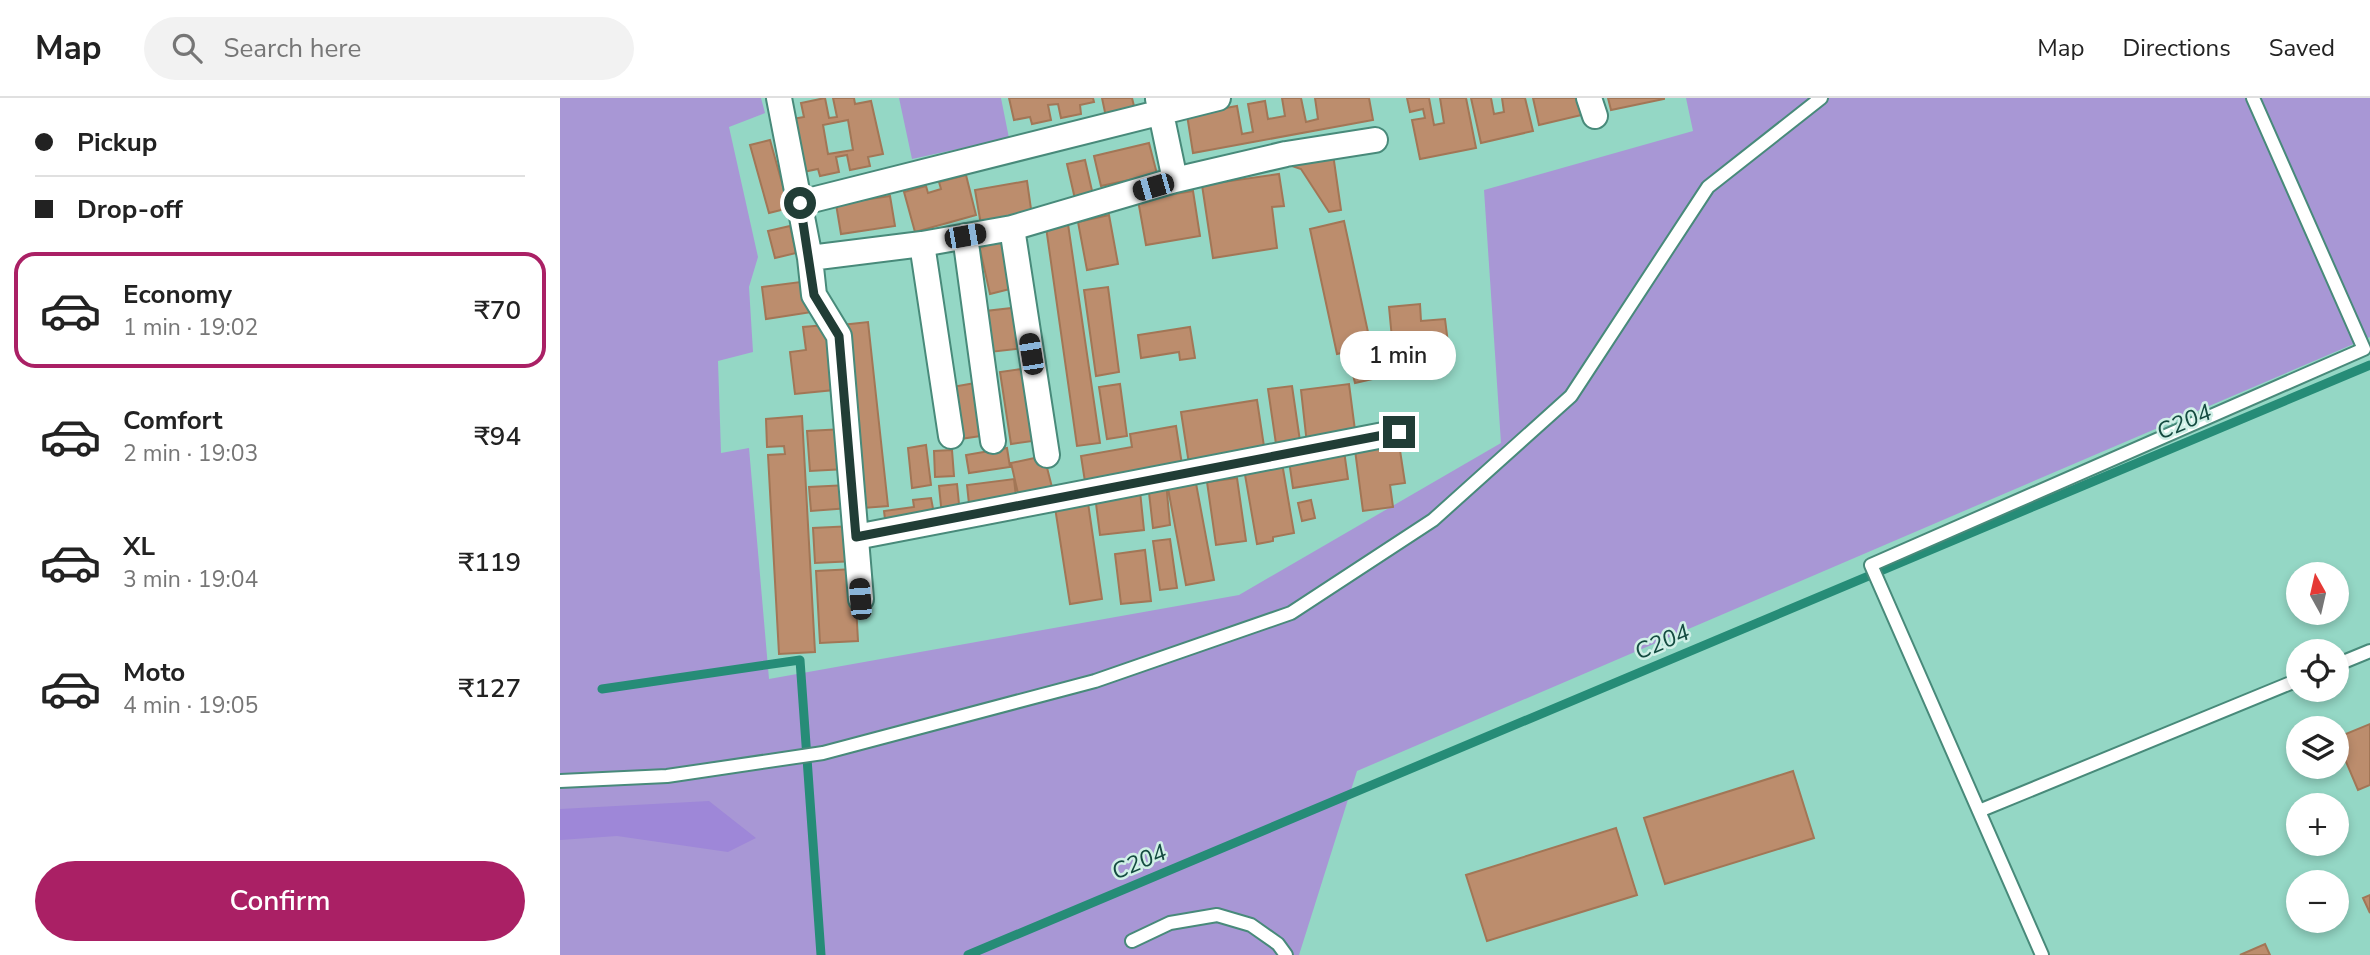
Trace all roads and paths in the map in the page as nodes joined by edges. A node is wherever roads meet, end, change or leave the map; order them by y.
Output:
1 (779, 98) edge
2 (1218, 98) edge
3 (1821, 98) edge
4 (2253, 98) edge
5 (1159, 106) edge
6 (1375, 140) dead end
7 (1175, 180) junction
8 (800, 203) junction
9 (1012, 228) junction
10 (965, 236) junction
11 (922, 244) junction
12 (810, 258) junction
13 (2367, 354) edge
14 (1399, 432) dead end
15 (951, 436) dead end
16 (993, 442) dead end
17 (1046, 455) dead end
18 (856, 537) junction
19 (860, 599) dead end
20 (2370, 651) edge
21 (2349, 660) edge
22 (2286, 685) edge
23 (560, 781) edge
24 (1979, 811) junction
25 (1132, 942) dead end
26 (1286, 955) edge
27 (2042, 955) edge

1 - 8 street
2 - 5 street
3 - 23 lane
4 - 13 lane
5 - 7 street
5 - 8 street
6 - 7 street
7 - 9 street
8 - 12 street
9 - 10 street
9 - 17 street
10 - 11 street
10 - 16 street
11 - 12 street
11 - 15 street
12 - 18 street
13 - 24 lane
14 - 18 street
18 - 19 street
20 - 21 lane
22 - 24 lane
24 - 27 lane
25 - 26 lane

